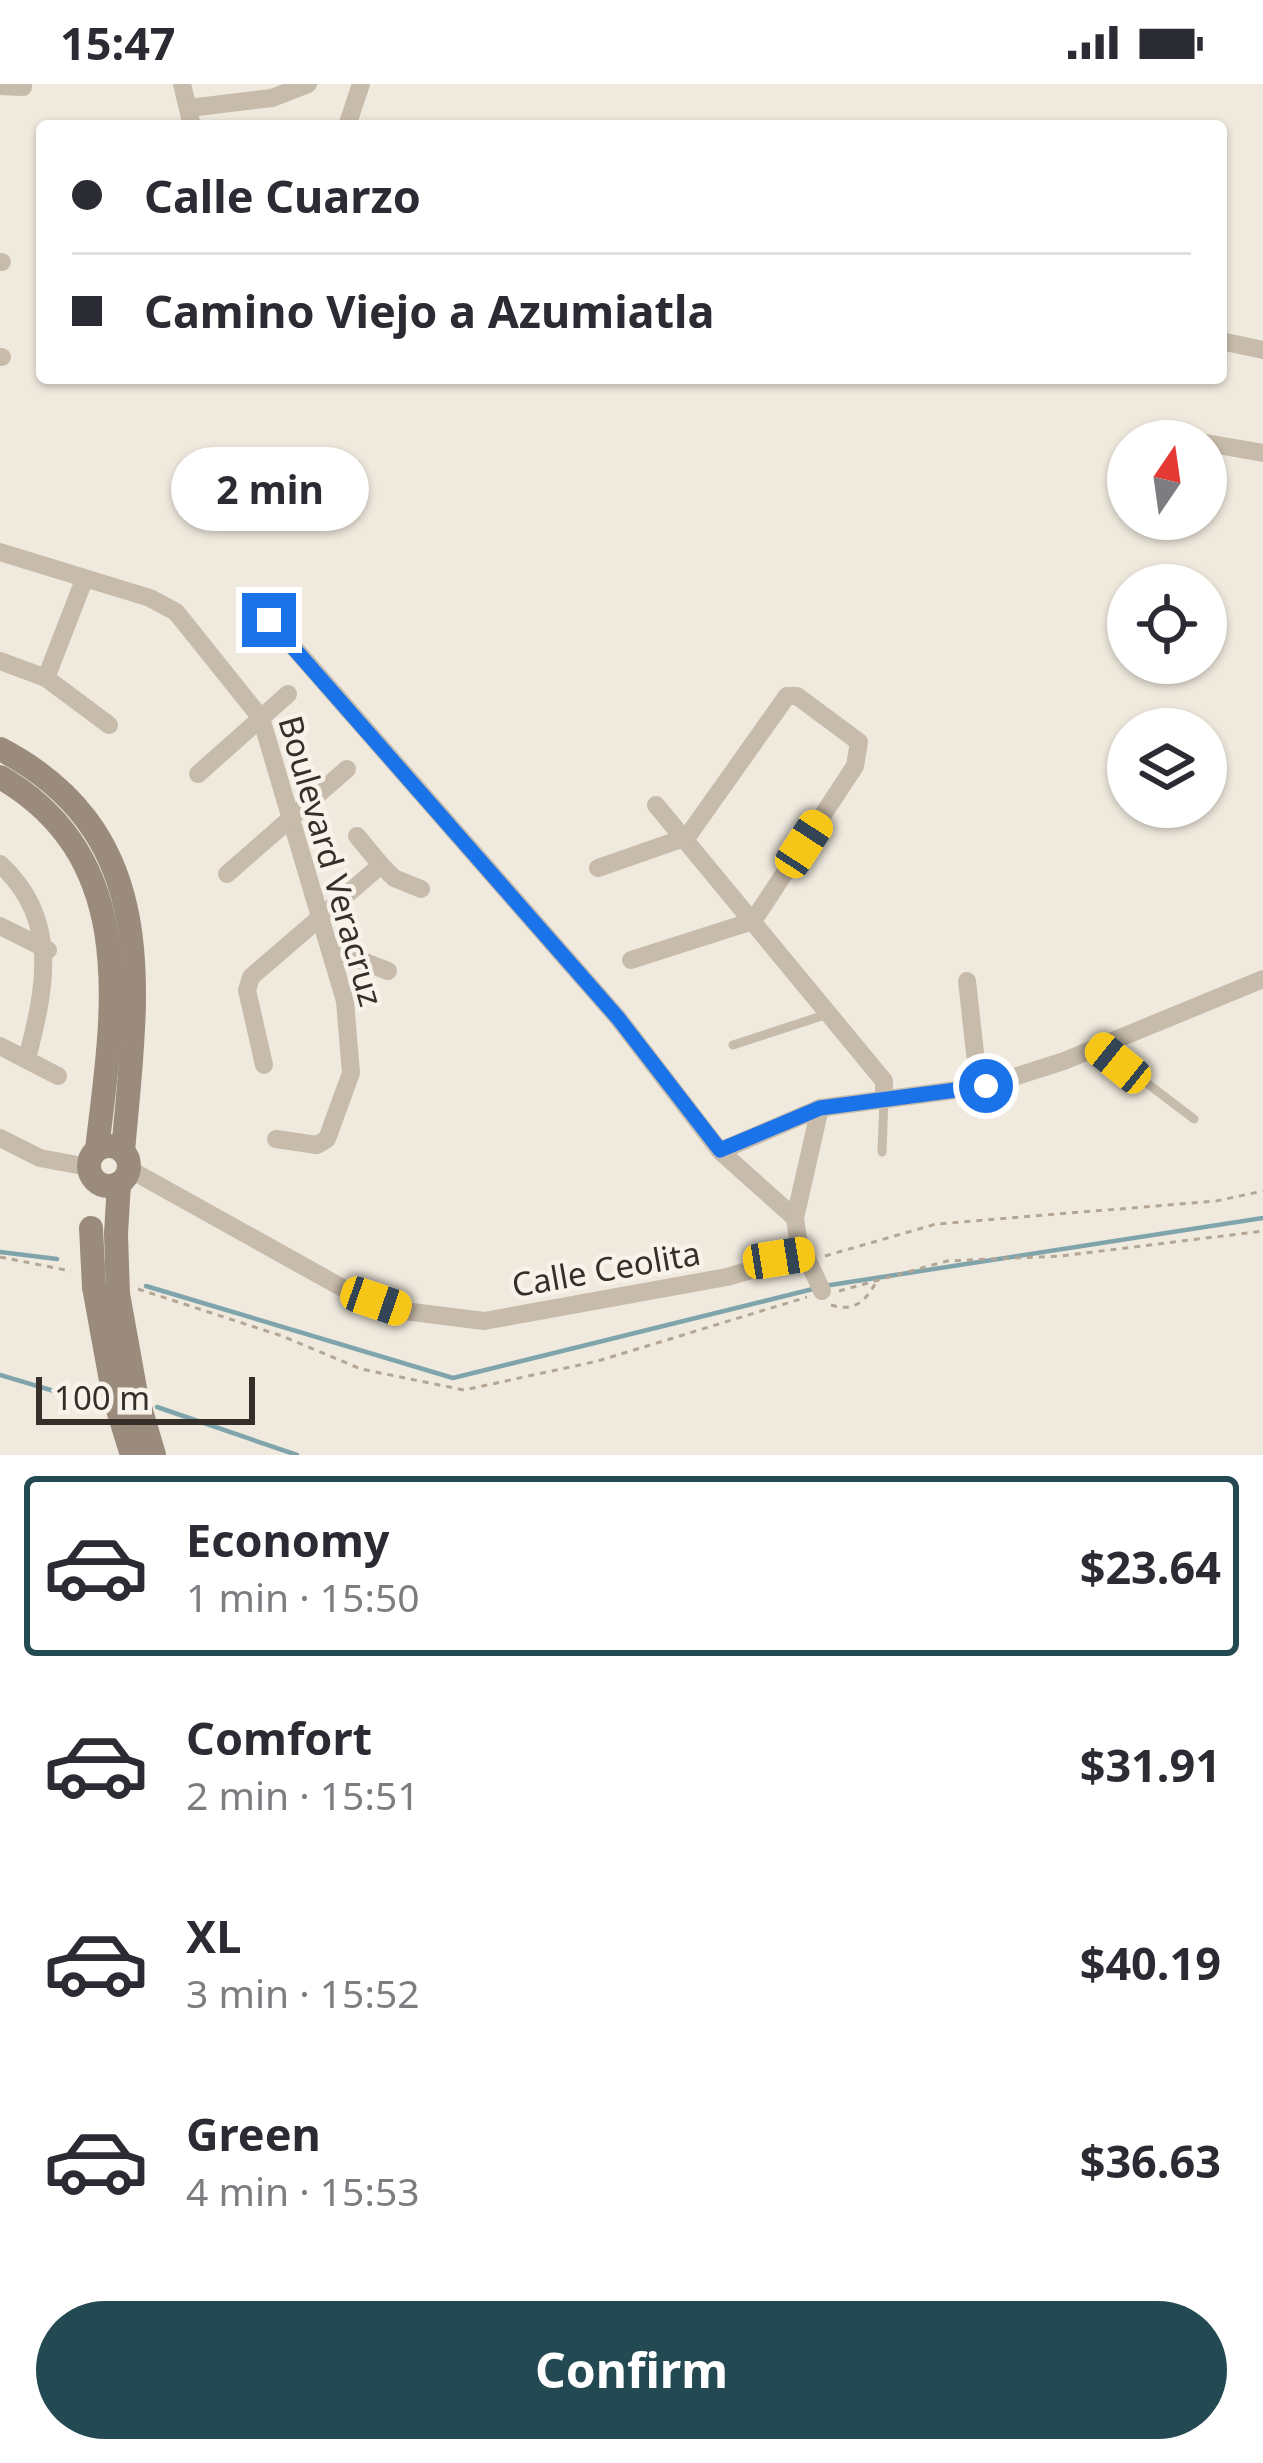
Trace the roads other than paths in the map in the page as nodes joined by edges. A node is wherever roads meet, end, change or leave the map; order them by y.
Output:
1 (182, 84) edge
2 (308, 84) edge
3 (362, 84) edge
4 (0, 86) edge
5 (23, 87) dead end
6 (190, 117) edge
7 (349, 120) edge
8 (1227, 342) edge
9 (1263, 350) edge
10 (1227, 447) edge
11 (1263, 453) edge
12 (0, 552) edge
13 (84, 580) junction
14 (269, 620) dead end
15 (0, 661) edge
16 (46, 678) junction
17 (288, 694) dead end
18 (261, 718) junction
19 (109, 725) dead end
20 (0, 749) edge
21 (346, 769) dead end
22 (198, 774) dead end
23 (0, 778) edge
24 (656, 805) dead end
25 (290, 818) junction
26 (357, 836) dead end
27 (688, 837) junction
28 (0, 864) edge
29 (381, 866) junction
30 (598, 868) dead end
31 (227, 874) dead end
32 (422, 889) dead end
33 (322, 915) junction
34 (752, 921) junction
35 (0, 926) edge
36 (331, 949) junction
37 (48, 950) junction
38 (631, 960) dead end
39 (388, 971) dead end
40 (1263, 979) edge
41 (967, 981) dead end
42 (828, 1014) junction
43 (733, 1045) dead end
44 (0, 1046) edge
45 (1098, 1046) junction
46 (27, 1060) junction
47 (264, 1064) dead end
48 (58, 1076) dead end
49 (986, 1086) junction
50 (884, 1098) junction
51 (820, 1108) junction
52 (1194, 1119) dead end
53 (0, 1138) edge
54 (276, 1139) dead end
55 (720, 1150) junction
56 (882, 1152) dead end
57 (109, 1167) junction
58 (795, 1218) junction
59 (106, 1290) junction
60 (132, 1455) edge
61 (154, 1455) edge

1 - 6 street
2 - 6 street
3 - 7 street
4 - 5 street
8 - 9 street
10 - 11 street
12 - 13 street, Boulevard Veracruz
13 - 16 street
13 - 18 street, Boulevard Veracruz
14 - 55 street
15 - 16 street
16 - 19 street
17 - 18 street
18 - 22 street
18 - 25 street, Boulevard Veracruz
20 - 57 street
21 - 25 street
23 - 57 street
24 - 27 street
25 - 31 street
25 - 33 street, Boulevard Veracruz
26 - 29 street
27 - 30 street
27 - 34 street
27 - 34 street
28 - 37 street
29 - 32 street
29 - 33 street
33 - 36 street, Boulevard Veracruz
33 - 47 street
34 - 38 street
34 - 42 street
35 - 37 street
36 - 39 street
36 - 54 street, Boulevard Veracruz
37 - 46 street
40 - 45 street
41 - 49 street
42 - 43 lane
42 - 50 street
44 - 46 street
45 - 49 street
45 - 52 lane
46 - 48 street
49 - 50 street
50 - 51 street
50 - 56 lane
51 - 55 street
51 - 58 street
53 - 57 street, Calle Ceolita
55 - 58 street
57 - 58 street, Calle Ceolita
57 - 59 street, bridge
57 - 59 street, bridge
59 - 60 street
59 - 61 street

